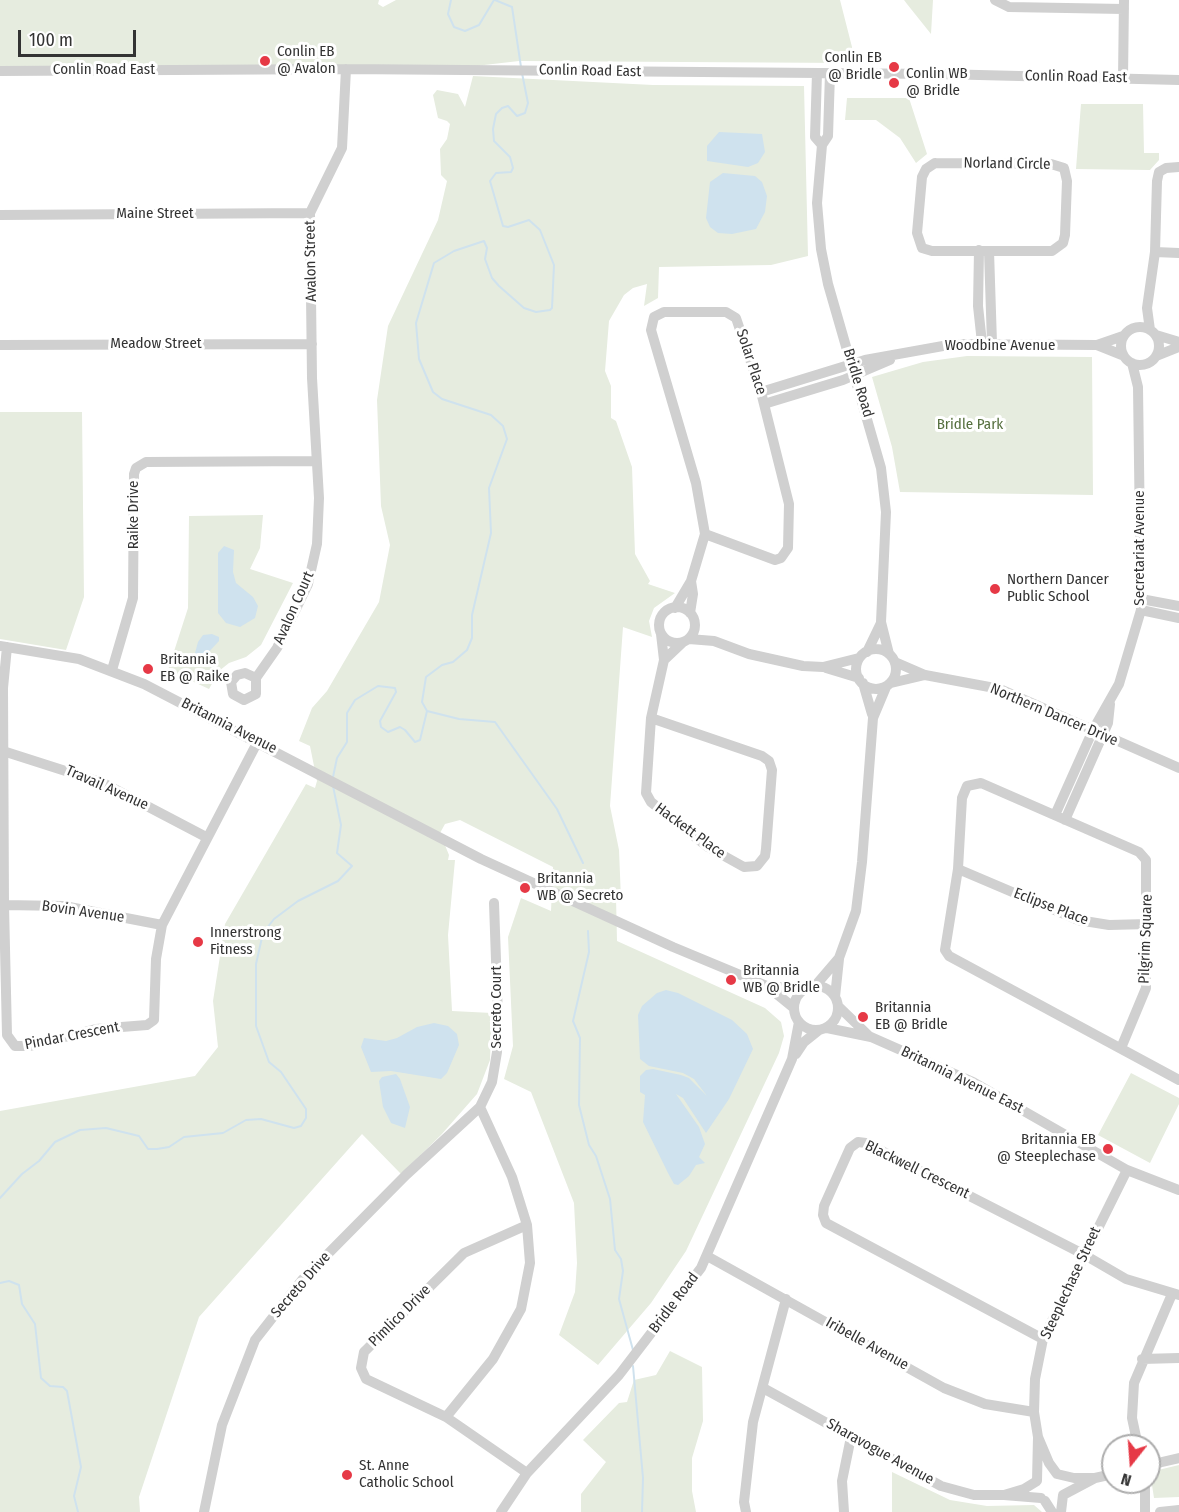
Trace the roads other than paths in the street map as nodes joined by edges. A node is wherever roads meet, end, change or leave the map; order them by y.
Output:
1 (995, 0) edge
2 (1124, 5) edge
3 (346, 69) junction
4 (0, 71) edge
5 (830, 73) junction
6 (817, 74) junction
7 (1123, 78) junction
8 (1179, 80) edge
9 (822, 145) junction
10 (1179, 167) edge
11 (310, 213) junction
12 (0, 215) edge
13 (984, 251) junction
14 (1155, 252) junction
15 (1179, 253) edge
16 (1147, 308) junction
17 (1136, 328) junction
18 (1153, 332) junction
19 (1123, 336) junction
20 (1179, 342) edge
21 (987, 343) junction
22 (312, 344) junction
23 (0, 345) edge
24 (1097, 345) junction
25 (1179, 347) edge
26 (1122, 355) junction
27 (1156, 356) junction
28 (1132, 363) junction
29 (1146, 365) junction
30 (854, 370) junction
31 (1138, 387) junction
32 (761, 392) junction
33 (764, 404) junction
34 (316, 461) junction
35 (705, 534) junction
36 (691, 581) junction
37 (1141, 605) junction
38 (1179, 606) edge
39 (675, 608) junction
40 (692, 616) junction
41 (1179, 618) edge
42 (881, 622) junction
43 (661, 634) junction
44 (686, 640) junction
45 (714, 641) junction
46 (4, 646) edge
47 (863, 655) junction
48 (892, 658) junction
49 (663, 660) junction
50 (823, 667) junction
51 (112, 670) junction
52 (925, 675) junction
53 (256, 678) dead end
54 (861, 680) junction
55 (888, 685) junction
56 (873, 717) junction
57 (651, 718) junction
58 (1098, 733) junction
59 (258, 741) junction
60 (3, 751) junction
61 (1179, 768) edge
62 (1060, 817) junction
63 (206, 837) junction
64 (958, 869) junction
65 (494, 903) dead end
66 (4, 905) junction
67 (1148, 924) junction
68 (162, 925) junction
69 (839, 958) junction
70 (767, 986) junction
71 (810, 988) junction
72 (837, 1002) junction
73 (794, 1008) junction
74 (799, 1022) junction
75 (823, 1029) junction
76 (871, 1037) junction
77 (1121, 1048) junction
78 (792, 1059) junction
79 (1179, 1080) edge
80 (480, 1107) junction
81 (1127, 1170) junction
82 (1179, 1190) edge
83 (527, 1225) junction
84 (1083, 1254) junction
85 (707, 1256) junction
86 (1176, 1295) edge
87 (786, 1299) junction
88 (1043, 1339) junction
89 (1179, 1358) edge
90 (1142, 1359) junction
91 (763, 1388) junction
92 (1034, 1412) junction
93 (446, 1416) junction
94 (1136, 1434) edge
95 (851, 1437) junction
96 (1038, 1437) junction
97 (1179, 1458) edge
98 (1161, 1462) edge
99 (527, 1473) junction
100 (1058, 1474) junction
101 (1101, 1477) edge
102 (1095, 1478) junction
103 (1037, 1480) junction
104 (1145, 1494) edge
105 (1004, 1495) junction
106 (1063, 1495) junction
107 (1043, 1500) junction
108 (1179, 1510) edge
109 (204, 1512) edge
110 (501, 1512) edge
111 (746, 1512) edge
112 (844, 1512) edge
113 (1052, 1512) edge
114 (1061, 1512) edge
115 (1145, 1512) edge
116 (1160, 1512) edge

1 - 2 street
2 - 7 street
3 - 4 street, Conlin Road East
3 - 6 street, Conlin Road East
3 - 11 street, Avalon Street
5 - 6 street, Conlin Road East
5 - 7 street, Conlin Road East
5 - 9 street, Bridle Road
6 - 9 street, Bridle Road
7 - 8 street, Conlin Road East
9 - 30 street, Bridle Road
10 - 14 street
11 - 12 street, Maine Street
11 - 22 street, Avalon Street
13 - 13 street, Norland Circle
13 - 21 street
14 - 15 street
14 - 16 street
16 - 17 street
16 - 18 street
17 - 18 street
17 - 19 street
18 - 20 street
18 - 27 street
19 - 24 street, Woodbine Avenue
19 - 26 street
21 - 24 street, Woodbine Avenue
21 - 30 street, Woodbine Avenue
22 - 23 street, Meadow Street
22 - 34 street, Avalon Street
24 - 26 street, Woodbine Avenue
25 - 27 street
26 - 28 street
27 - 29 street
28 - 29 street
28 - 31 street, Secretariat Avenue
29 - 31 street, Secretariat Avenue
30 - 32 street
30 - 33 street
30 - 42 street, Bridle Road
31 - 37 street, Secretariat Avenue
32 - 33 street, Solar Place
32 - 35 street, Solar Place
33 - 35 street, Solar Place
34 - 51 street, Raike Drive
34 - 53 street, Avalon Court
35 - 36 street, Solar Place
36 - 39 street, Solar Place
36 - 40 street, Solar Place
37 - 38 street
37 - 41 street
37 - 58 street, Secretariat Avenue
39 - 40 street
39 - 43 street
40 - 44 street
40 - 45 street
42 - 47 street, Bridle Road
42 - 48 street, Bridle Road
43 - 44 street
43 - 49 street, Hackett Place
44 - 45 street
44 - 49 street
45 - 50 street
46 - 51 street, Britannia Avenue
46 - 60 street, Pindar Crescent
47 - 48 street
47 - 50 street
47 - 54 street
48 - 52 street, Northern Dancer Drive
48 - 55 street
49 - 57 street, Hackett Place
50 - 54 street
51 - 59 street, Britannia Avenue
52 - 55 street, Northern Dancer Drive
52 - 58 street, Northern Dancer Drive
54 - 55 street
54 - 56 street
55 - 56 street
56 - 69 street
57 - 57 street, Hackett Place
58 - 61 street, Northern Dancer Drive
58 - 62 street, Secretariat Avenue
59 - 63 street, Pindar Crescent
59 - 70 street, Britannia Avenue
60 - 63 street, Travail Avenue
60 - 66 street, Pindar Crescent
62 - 64 street, Pilgrim Square
62 - 67 street, Pilgrim Square
63 - 68 street, Pindar Crescent
64 - 67 street, Eclipse Place
64 - 77 street, Pilgrim Square
65 - 80 street, Secreto Court
66 - 68 street, Bovin Avenue
66 - 68 street, Pindar Crescent
67 - 77 street, Pilgrim Square
69 - 71 street
69 - 72 street
70 - 71 street
70 - 73 street
71 - 72 street
71 - 73 street
72 - 75 street
72 - 76 street, Britannia Avenue East
73 - 74 street
74 - 75 street
74 - 78 street, Bridle Road
75 - 76 street, Britannia Avenue East
75 - 78 street, Bridle Road
76 - 81 street, Britannia Avenue East
77 - 79 street
78 - 85 street, Bridle Road
80 - 83 street
80 - 109 street, Secreto Drive
81 - 82 street, Britannia Avenue East
81 - 84 street, Steeplechase Street
83 - 93 street
83 - 93 street, Pimlico Drive
84 - 86 street
84 - 88 street, Steeplechase Street
84 - 88 street, Blackwell Crescent
85 - 87 street, Iribelle Avenue
85 - 99 street, Bridle Road
86 - 90 street
87 - 91 street
87 - 92 street, Iribelle Avenue
88 - 92 street, Steeplechase Street
89 - 90 street
90 - 94 street
91 - 95 street, Sharavogue Avenue
91 - 111 street
92 - 96 street, Steeplechase Street
93 - 99 street, Pimlico Drive
95 - 105 street, Sharavogue Avenue
95 - 112 street
96 - 100 street, Steeplechase Street
96 - 103 street, Steeplechase Street
97 - 98 street
99 - 110 street, Bridle Road
100 - 102 street
100 - 103 street
100 - 106 street
101 - 102 street
102 - 106 street
103 - 105 street
103 - 107 street
104 - 115 street
105 - 107 street, Sharavogue Avenue
106 - 107 street
106 - 114 street
107 - 113 street
108 - 116 street

